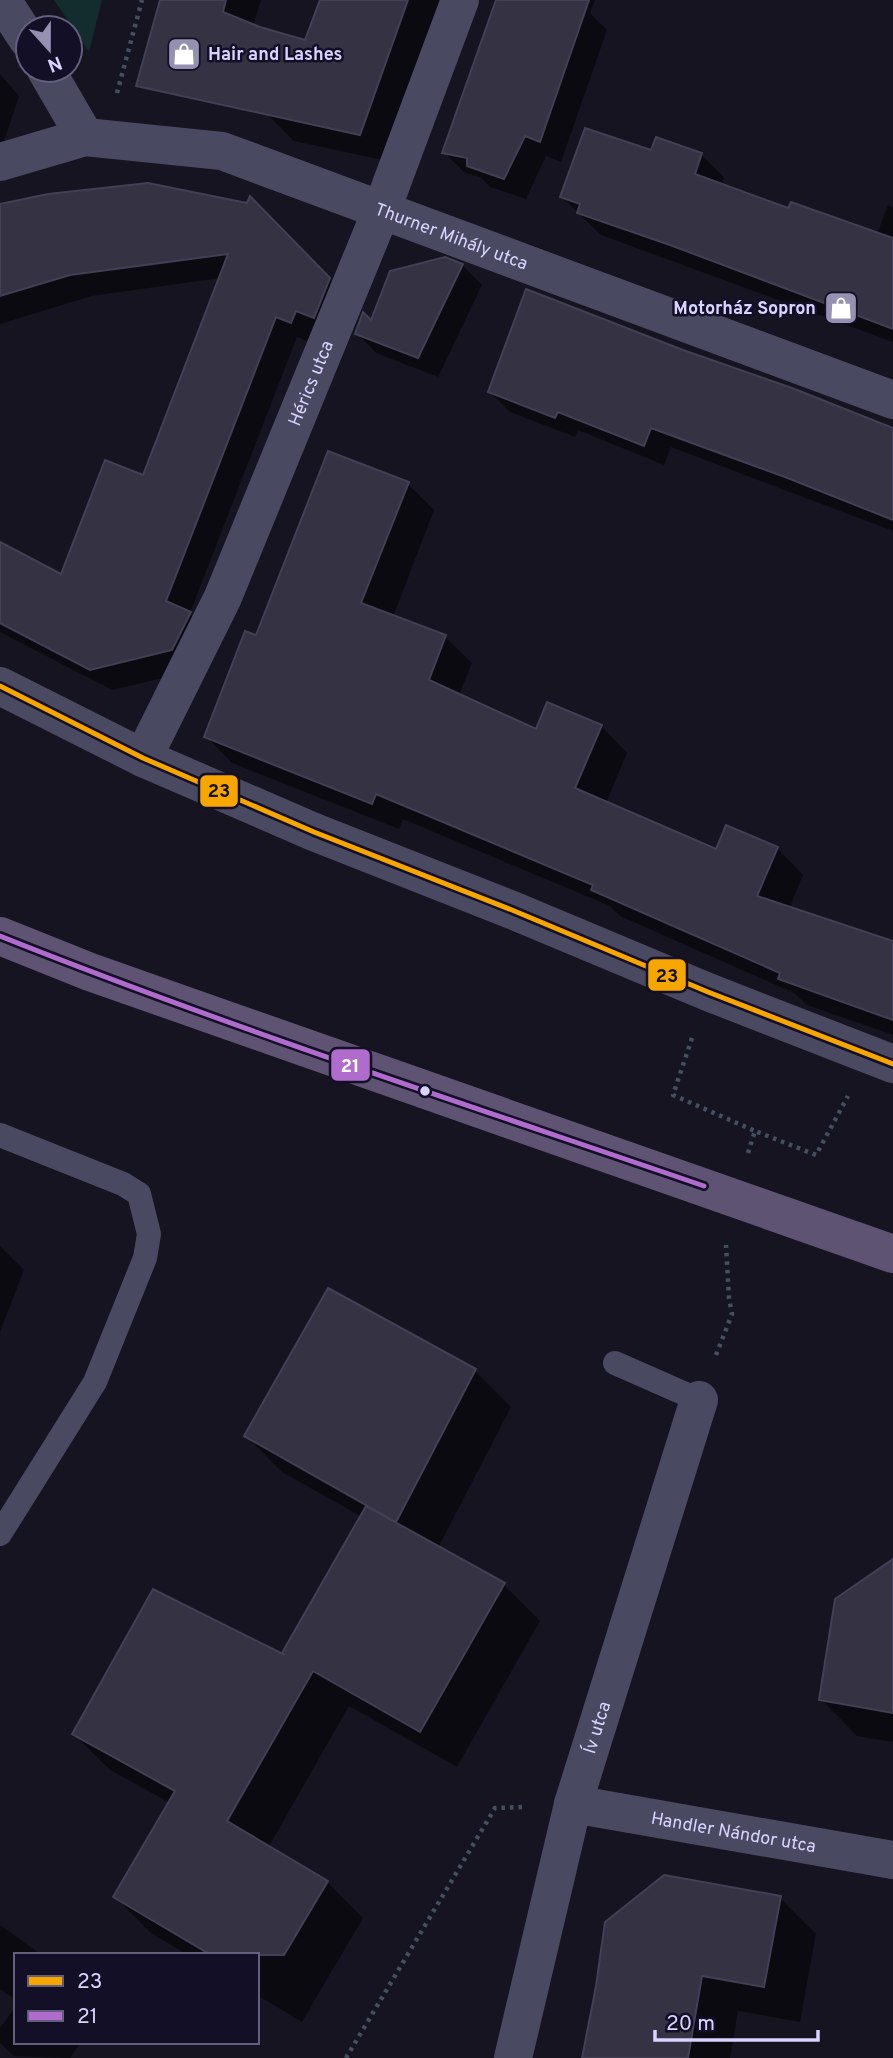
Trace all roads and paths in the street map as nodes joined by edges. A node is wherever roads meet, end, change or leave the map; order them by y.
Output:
1 (2, 0) edge
2 (142, 0) edge
3 (460, 0) edge
4 (14, 18) edge
5 (56, 84) edge
6 (95, 137) junction
7 (0, 162) edge
8 (382, 209) junction
9 (893, 400) edge
10 (0, 686) edge
11 (143, 758) junction
12 (0, 936) edge
13 (708, 992) junction
14 (881, 1059) edge
15 (755, 1131) junction
16 (0, 1135) edge
17 (746, 1161) dead end
18 (726, 1238) dead end
19 (893, 1254) edge
20 (615, 1363) dead end
21 (699, 1400) junction
22 (0, 1534) edge
23 (573, 1804) junction
24 (893, 1860) edge
25 (346, 2058) edge
26 (513, 2058) edge

1 - 4 street
2 - 6 path
3 - 8 street, Hérics utca
5 - 6 street
6 - 7 street, Thurner Mihály utca
6 - 8 street, Thurner Mihály utca
8 - 9 street, Thurner Mihály utca
8 - 11 street, Hérics utca
10 - 11 street
11 - 13 street
12 - 19 main road
13 - 14 street
13 - 15 path
14 - 15 path
15 - 17 path
16 - 22 lane
18 - 21 path
20 - 21 lane
21 - 23 street, Ív utca
23 - 24 street, Handler Nándor utca
23 - 25 path
23 - 26 street, Ív utca

